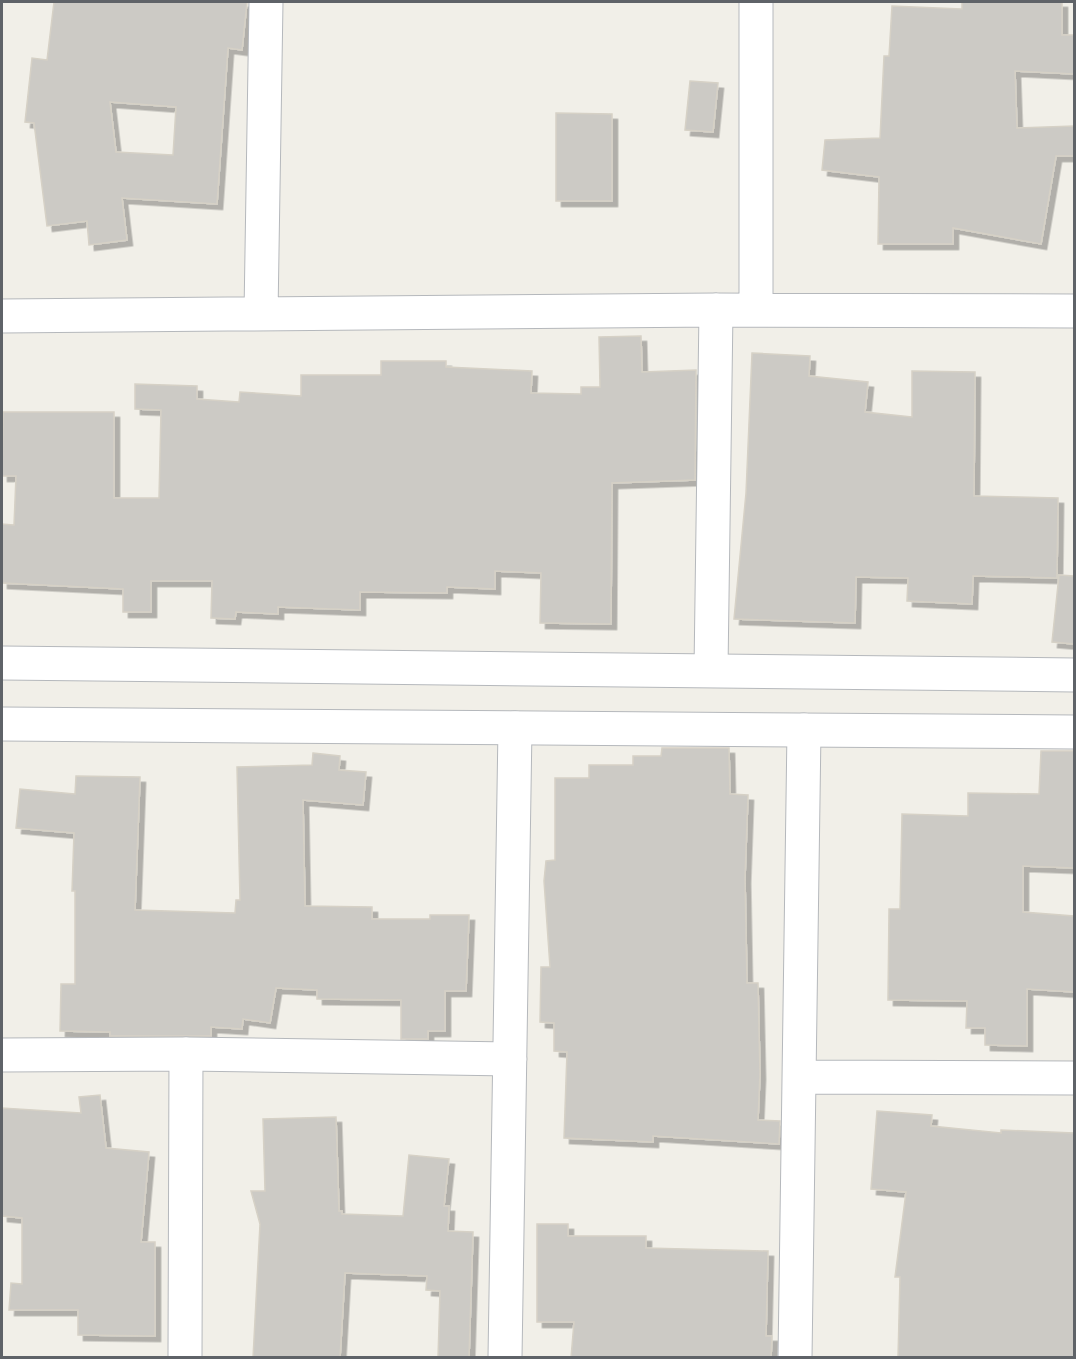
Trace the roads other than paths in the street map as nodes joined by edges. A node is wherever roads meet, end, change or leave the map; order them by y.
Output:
1 (266, 2) edge
2 (756, 2) edge
3 (716, 310) junction
4 (756, 310) junction
5 (1074, 311) edge
6 (261, 314) junction
7 (2, 316) edge
8 (2, 663) edge
9 (711, 670) junction
10 (1074, 675) edge
11 (2, 724) edge
12 (515, 728) junction
13 (804, 730) junction
14 (1074, 732) edge
15 (186, 1054) junction
16 (2, 1055) edge
17 (510, 1059) junction
18 (799, 1077) junction
19 (1074, 1078) edge
20 (185, 1358) edge
21 (505, 1358) edge
22 (795, 1358) edge

1 - 6 street
2 - 4 street
3 - 4 street
3 - 6 street
3 - 9 street
4 - 5 street
6 - 7 street
8 - 9 street
9 - 10 street
11 - 12 street
12 - 13 street
12 - 17 street
13 - 14 street
13 - 18 street
15 - 16 street
15 - 17 street
15 - 20 street
17 - 21 street
18 - 19 street
18 - 22 street

